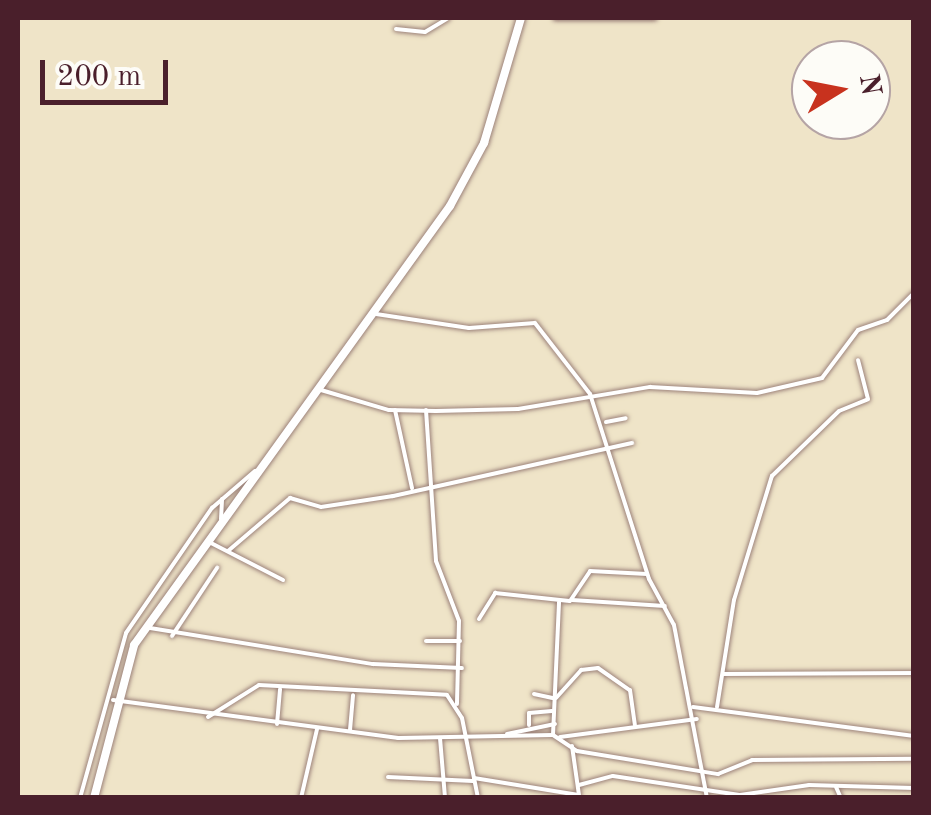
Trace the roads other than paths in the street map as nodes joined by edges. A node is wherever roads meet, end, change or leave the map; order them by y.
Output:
1 (448, 18) edge
2 (521, 18) edge
3 (555, 18) edge
4 (654, 18) edge
5 (634, 20) edge
6 (396, 29) dead end
7 (914, 293) edge
8 (375, 314) junction
9 (858, 360) dead end
10 (321, 390) junction
11 (590, 394) junction
12 (395, 410) junction
13 (426, 410) junction
14 (626, 418) dead end
15 (604, 422) junction
16 (632, 443) dead end
17 (610, 446) junction
18 (258, 469) junction
19 (430, 483) junction
20 (412, 488) junction
21 (222, 499) junction
22 (219, 526) junction
23 (208, 542) junction
24 (228, 551) junction
25 (216, 568) dead end
26 (647, 574) junction
27 (283, 580) dead end
28 (572, 600) junction
29 (559, 602) junction
30 (665, 606) junction
31 (479, 618) dead end
32 (146, 627) junction
33 (172, 636) junction
34 (426, 641) dead end
35 (460, 641) junction
36 (462, 668) junction
37 (914, 673) edge
38 (723, 674) junction
39 (280, 689) junction
40 (534, 694) dead end
41 (353, 695) junction
42 (113, 700) junction
43 (553, 700) junction
44 (693, 706) junction
45 (717, 706) junction
46 (457, 708) junction
47 (554, 711) junction
48 (208, 717) junction
49 (696, 720) junction
50 (277, 724) junction
51 (554, 724) junction
52 (528, 725) junction
53 (635, 725) junction
54 (317, 728) junction
55 (350, 732) junction
56 (507, 734) junction
57 (553, 735) junction
58 (466, 736) junction
59 (914, 736) edge
60 (560, 737) junction
61 (440, 738) junction
62 (572, 746) junction
63 (914, 759) edge
64 (708, 770) junction
65 (388, 777) dead end
66 (474, 779) junction
67 (442, 780) junction
68 (578, 785) junction
69 (836, 787) junction
70 (914, 788) edge
71 (708, 789) junction
72 (578, 796) edge
73 (80, 798) edge
74 (94, 798) edge
75 (301, 798) edge
76 (445, 798) edge
77 (478, 798) edge
78 (707, 798) edge
79 (841, 798) edge

1 - 6 street
2 - 8 main road
3 - 5 street
4 - 5 street
7 - 11 street
8 - 10 main road
8 - 11 street
9 - 38 street
10 - 12 street
10 - 18 main road
11 - 13 street
11 - 15 street
12 - 13 street
12 - 20 street
13 - 19 street
14 - 15 street
15 - 17 street
16 - 17 street
17 - 19 street
17 - 26 street
18 - 21 street
18 - 22 main road
19 - 20 street
19 - 35 street
20 - 24 street
21 - 22 street
21 - 73 street
22 - 23 main road
23 - 24 street
23 - 32 main road
24 - 27 street
25 - 33 street
26 - 28 street
26 - 30 street
28 - 29 street
28 - 30 street
29 - 31 street
29 - 43 street
30 - 44 street
32 - 33 street
32 - 42 main road
33 - 36 street
34 - 35 street
35 - 36 street
36 - 46 street
37 - 38 street
38 - 45 street
39 - 41 street
39 - 48 street
39 - 50 street
40 - 43 street
41 - 46 street
41 - 55 street
42 - 48 street
42 - 74 main road
43 - 47 street
43 - 53 street
44 - 45 street
44 - 49 street
45 - 59 street
46 - 58 street
47 - 51 street
47 - 52 street
48 - 50 street
49 - 53 street
49 - 64 street
50 - 54 street
51 - 52 street
51 - 57 street
52 - 56 street
53 - 60 street
54 - 55 street
54 - 75 street
55 - 61 street
56 - 57 street
56 - 58 street
57 - 60 street
58 - 61 street
58 - 66 street
60 - 62 street
61 - 67 street
62 - 64 street
62 - 68 street
63 - 64 street
64 - 71 street
65 - 67 street
66 - 67 street
66 - 72 street
66 - 77 street
67 - 76 street
68 - 71 street
68 - 72 street
69 - 70 street
69 - 71 street
69 - 79 street
71 - 78 street

